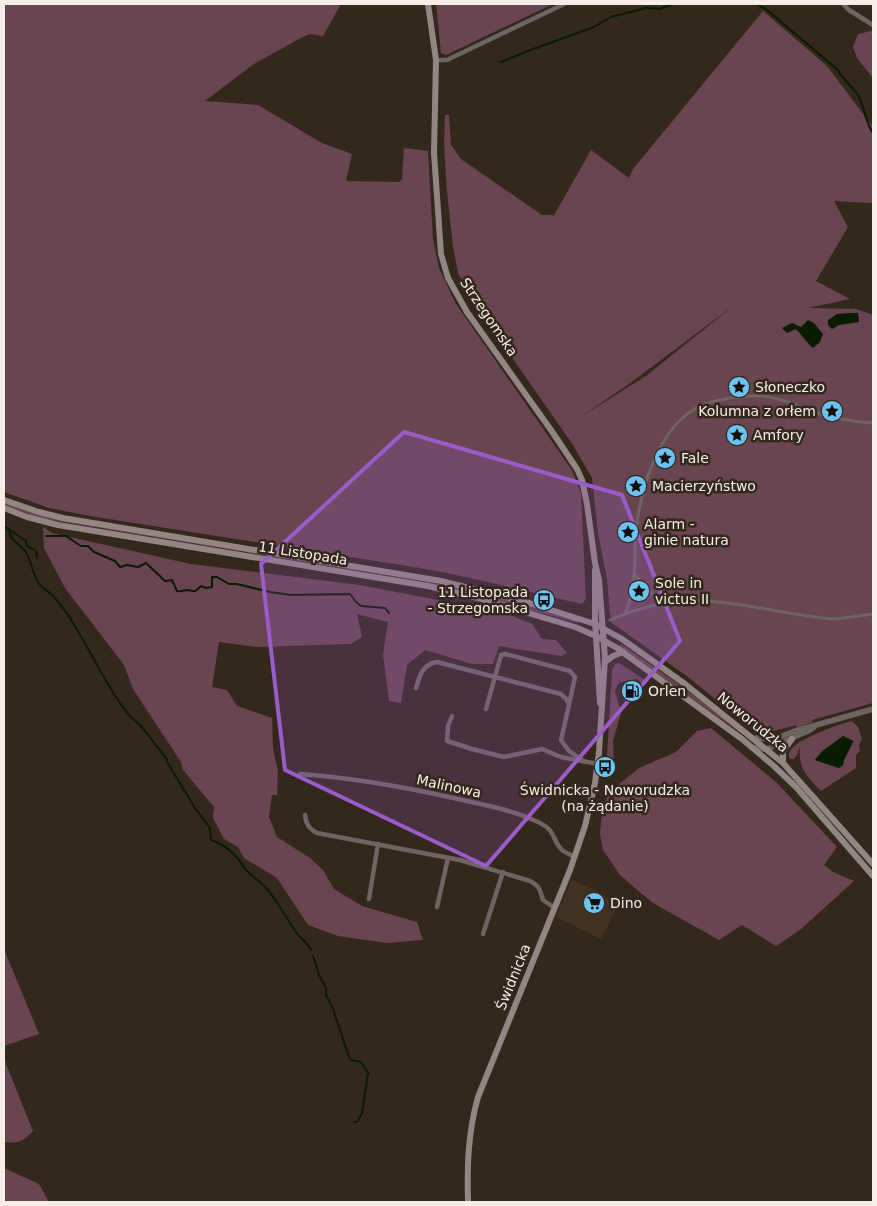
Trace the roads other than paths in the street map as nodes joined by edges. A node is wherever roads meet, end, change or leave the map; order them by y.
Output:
1 (428, 4) edge
2 (564, 4) edge
3 (842, 4) edge
4 (873, 25) edge
5 (436, 60) junction
6 (873, 423) edge
7 (4, 500) edge
8 (4, 508) edge
9 (595, 563) junction
10 (634, 574) junction
11 (668, 602) junction
12 (594, 609) junction
13 (625, 614) junction
14 (873, 614) edge
15 (580, 619) junction
16 (610, 620) dead end
17 (595, 624) junction
18 (603, 628) junction
19 (596, 636) junction
20 (603, 640) junction
21 (623, 652) junction
22 (605, 662) junction
23 (494, 677) junction
24 (416, 688) dead end
25 (569, 705) junction
26 (486, 709) dead end
27 (873, 709) edge
28 (452, 716) dead end
29 (601, 724) junction
30 (815, 726) junction
31 (754, 738) junction
32 (774, 739) junction
33 (792, 739) junction
34 (752, 748) junction
35 (767, 749) junction
36 (767, 760) junction
37 (585, 762) junction
38 (783, 762) junction
39 (598, 764) junction
40 (300, 774) dead end
41 (304, 815) dead end
42 (378, 844) junction
43 (575, 857) junction
44 (448, 858) junction
45 (873, 864) edge
46 (503, 872) junction
47 (873, 876) edge
48 (369, 899) dead end
49 (437, 907) dead end
50 (555, 908) junction
51 (483, 934) dead end
52 (468, 1202) edge

1 - 5 main road, Strzegomska
2 - 5 street
3 - 4 street
5 - 9 main road, Strzegomska
6 - 10 street
7 - 15 main road, 11 Listopada
8 - 19 main road, 11 Listopada
9 - 12 main road, Strzegomska
9 - 18 main road, Strzegomska
10 - 11 street
10 - 13 street
11 - 13 street
11 - 14 street
12 - 15 main road
12 - 17 main road, Strzegomska
13 - 16 street
15 - 17 main road, 11 Listopada
17 - 18 main road, Noworudzka
17 - 19 main road, Świdnicka
18 - 20 main road, Strzegomska
18 - 31 main road, Noworudzka
19 - 20 main road, Noworudzka
19 - 29 main road, Świdnicka
20 - 21 main road, Noworudzka
20 - 22 main road, Świdnicka
21 - 22 main road
21 - 34 main road, Noworudzka
22 - 29 main road, Świdnicka
23 - 24 street
23 - 25 street
23 - 25 street
23 - 26 street
25 - 37 street
27 - 30 street
28 - 37 street
29 - 39 main road, Świdnicka
30 - 32 street
30 - 33 street
31 - 32 street
31 - 35 main road, Noworudzka
32 - 35 street
33 - 35 street
33 - 38 main road
34 - 35 street
34 - 36 main road, Noworudzka
35 - 36 street
35 - 38 main road, Noworudzka
36 - 47 main road, Noworudzka
37 - 39 street
38 - 45 main road, Noworudzka
39 - 43 main road, Świdnicka
40 - 43 street, Malinowa
41 - 42 street
42 - 44 street
42 - 48 street
43 - 50 main road, Świdnicka
44 - 46 street
44 - 49 street
46 - 50 street
46 - 51 street
50 - 52 main road, Świdnicka

